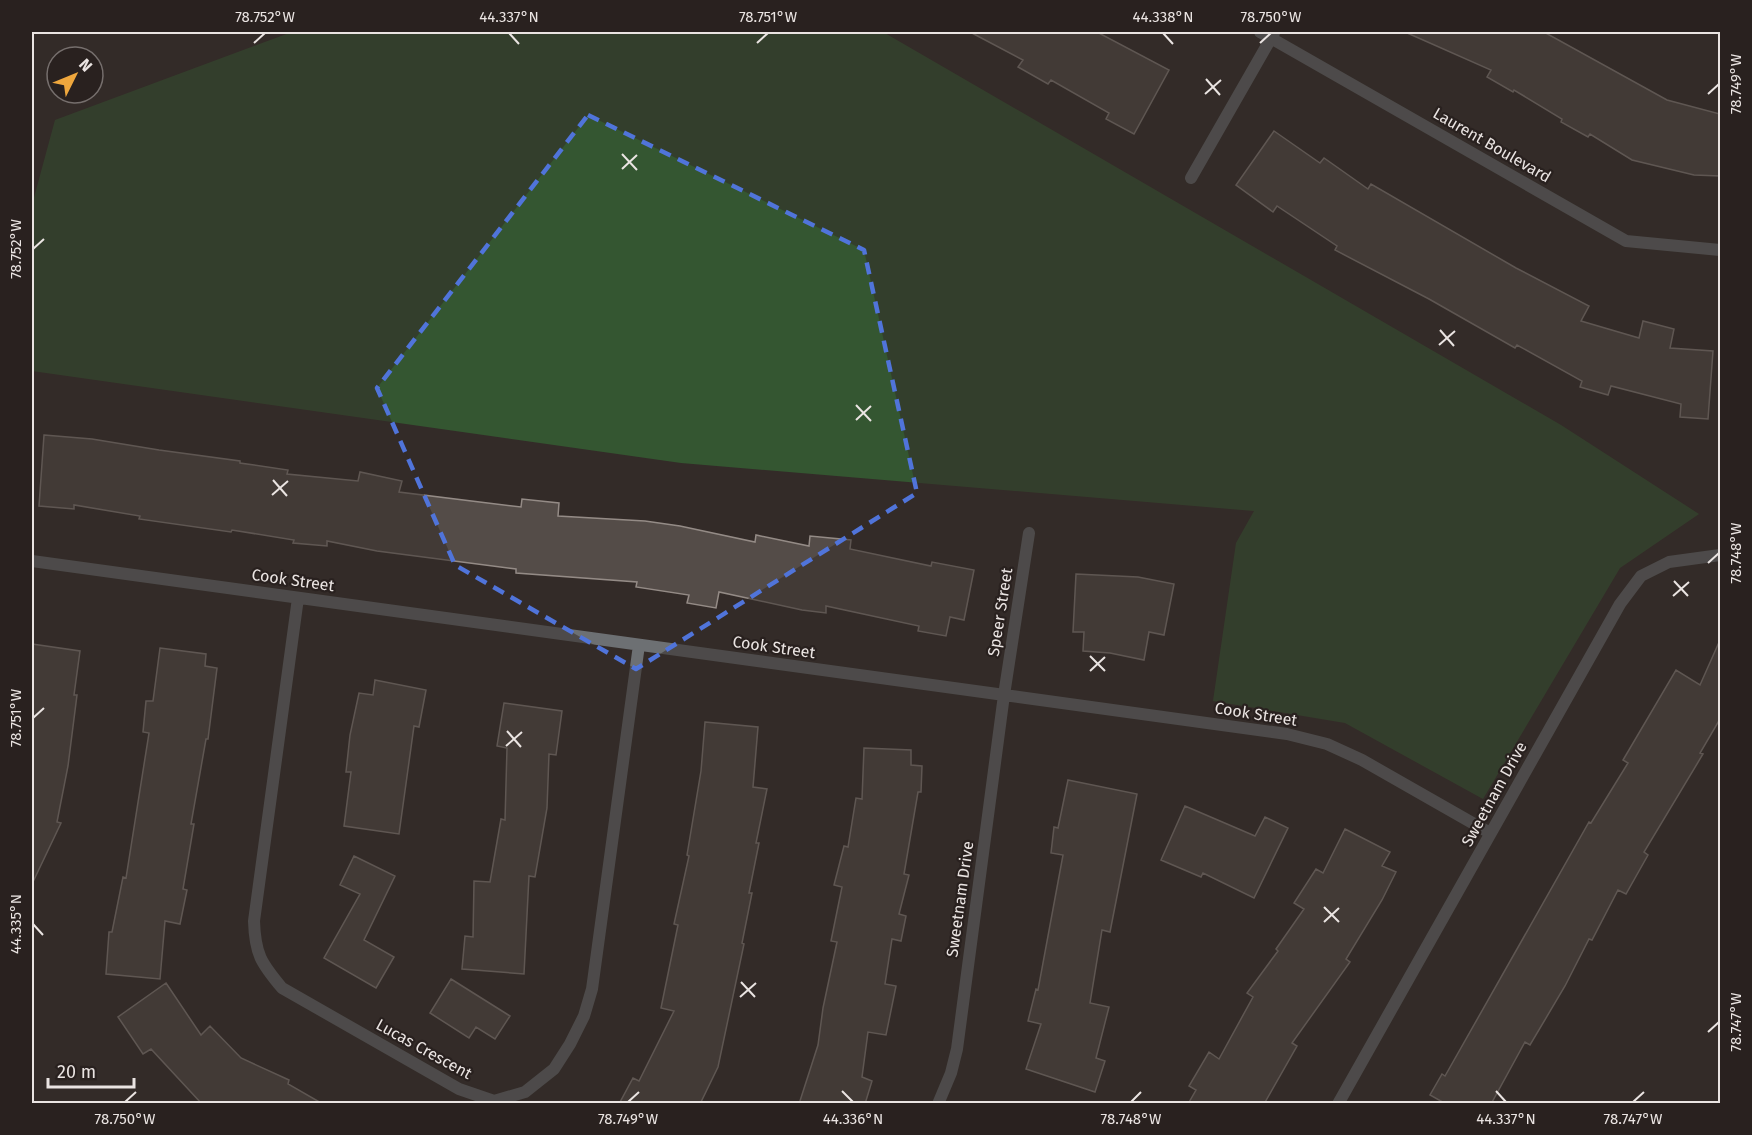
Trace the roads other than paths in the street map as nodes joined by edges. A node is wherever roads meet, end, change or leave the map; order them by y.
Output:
1 (1268, 34) edge
2 (1191, 178) dead end
3 (1720, 250) edge
4 (1029, 533) dead end
5 (1720, 555) edge
6 (32, 561) edge
7 (298, 598) junction
8 (639, 645) junction
9 (1004, 696) junction
10 (1490, 833) junction
11 (938, 1104) edge
12 (1338, 1104) edge

1 - 2 street
1 - 3 street, Laurent Boulevard
4 - 9 street, Speer Street
5 - 10 street, Sweetnam Drive
6 - 7 street, Cook Street
7 - 8 street, Cook Street
7 - 8 street, Lucas Crescent
8 - 9 street, Cook Street
9 - 10 street, Cook Street
9 - 11 street, Sweetnam Drive
10 - 12 street, Sweetnam Drive

